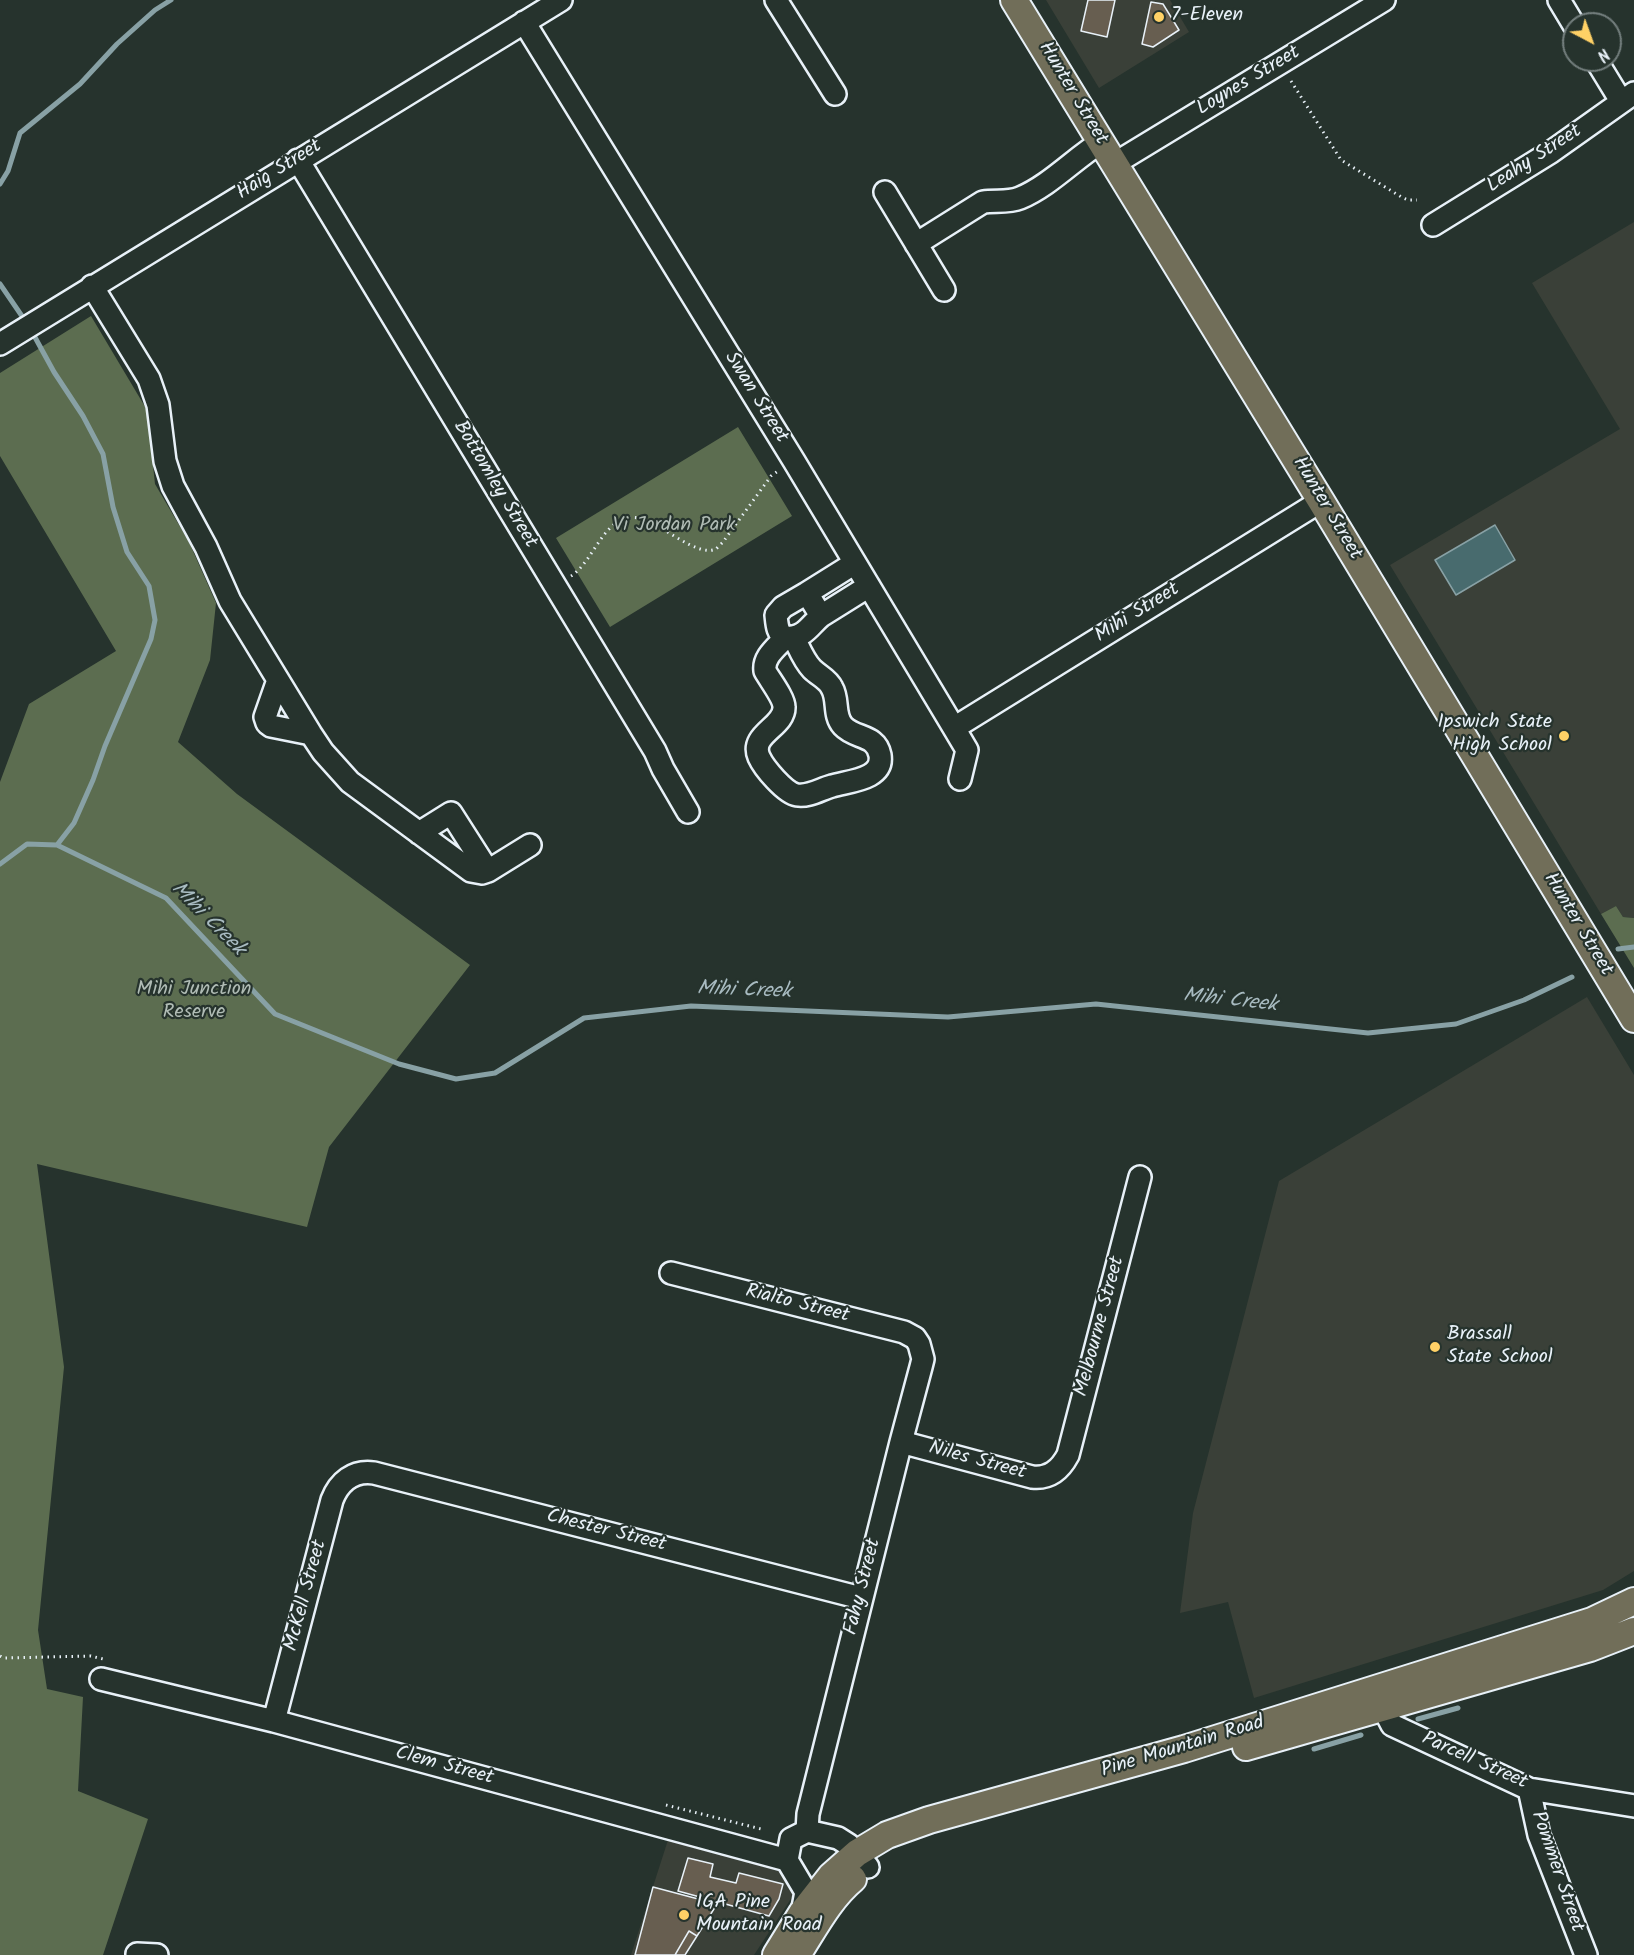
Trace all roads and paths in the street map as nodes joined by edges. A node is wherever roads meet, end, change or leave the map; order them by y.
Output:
1 (561, 0) edge
2 (776, 0) edge
3 (1014, 0) edge
4 (1384, 0) edge
5 (524, 22) junction
6 (1606, 72) edge
7 (1291, 81) dead end
8 (835, 94) dead end
9 (1627, 97) edge
10 (1101, 142) junction
11 (298, 160) junction
12 (1114, 164) junction
13 (885, 192) dead end
14 (1418, 200) dead end
15 (1433, 225) dead end
16 (916, 244) junction
17 (92, 286) junction
18 (944, 290) dead end
19 (2, 343) edge
20 (794, 461) junction
21 (1321, 501) junction
22 (855, 563) junction
23 (554, 585) junction
24 (869, 586) junction
25 (807, 593) junction
26 (821, 616) junction
27 (790, 638) junction
28 (278, 680) junction
29 (954, 728) junction
30 (311, 734) junction
31 (960, 779) dead end
32 (688, 812) dead end
33 (419, 833) junction
34 (530, 845) dead end
35 (488, 870) junction
36 (1634, 1019) edge
37 (1140, 1176) dead end
38 (671, 1272) dead end
39 (919, 1344) joint
40 (901, 1442) junction
41 (1053, 1473) joint
42 (350, 1476) joint
43 (861, 1598) junction
44 (1634, 1601) edge
45 (1634, 1631) edge
46 (101, 1679) dead end
47 (1380, 1698) junction
48 (274, 1722) junction
49 (1529, 1789) junction
50 (1634, 1806) edge
51 (807, 1831) junction
52 (787, 1860) junction
53 (862, 1860) junction
54 (816, 1891) junction
55 (137, 1954) edge
56 (157, 1955) edge
57 (776, 1955) edge
58 (797, 1955) edge
59 (1586, 1955) edge

1 - 5 street, Haig Street
2 - 8 street
3 - 10 main road, Hunter Street
4 - 12 street, Loynes Street
5 - 11 street, Haig Street
5 - 20 street, Swan Street
6 - 9 street
7 - 14 path
9 - 15 street, Leahy Street
10 - 12 main road, Hunter Street
10 - 16 street
11 - 17 street, Haig Street
11 - 23 street, Bottomley Street
12 - 21 main road, Hunter Street
13 - 16 street
16 - 18 street
17 - 19 street, Haig Street
17 - 28 street
20 - 22 street, Swan Street
20 - 23 path
21 - 29 street, Mihi Street
21 - 36 main road, Hunter Street
22 - 24 street, Swan Street
22 - 25 street
23 - 32 street, Bottomley Street
24 - 26 street
24 - 29 street, Swan Street
25 - 26 street
25 - 27 street
26 - 27 street
27 - 27 street
28 - 30 street
28 - 30 street
29 - 31 street, Swan Street
30 - 33 street
33 - 35 street
33 - 35 street
34 - 35 street
37 - 41 street, Melbourne Street
38 - 39 street, Rialto Street
39 - 40 street, Fahy Street
40 - 41 street, Niles Street
40 - 43 street, Fahy Street
42 - 43 street, Chester Street
42 - 48 street, McKell Street
43 - 51 street, Fahy Street
44 - 47 main road, Pine Mountain Road
45 - 47 main road, Pine Mountain Road
46 - 48 street, Clem Street
47 - 49 street, Parcell Street
47 - 53 main road, Pine Mountain Road
48 - 52 street, Clem Street
49 - 50 street, Parcell Street
49 - 59 street, Pommer Street
51 - 52 street
51 - 53 street
52 - 54 street
53 - 54 main road, Pine Mountain Road
54 - 57 main road, Pine Mountain Road
54 - 58 main road, Pine Mountain Road
55 - 56 street

